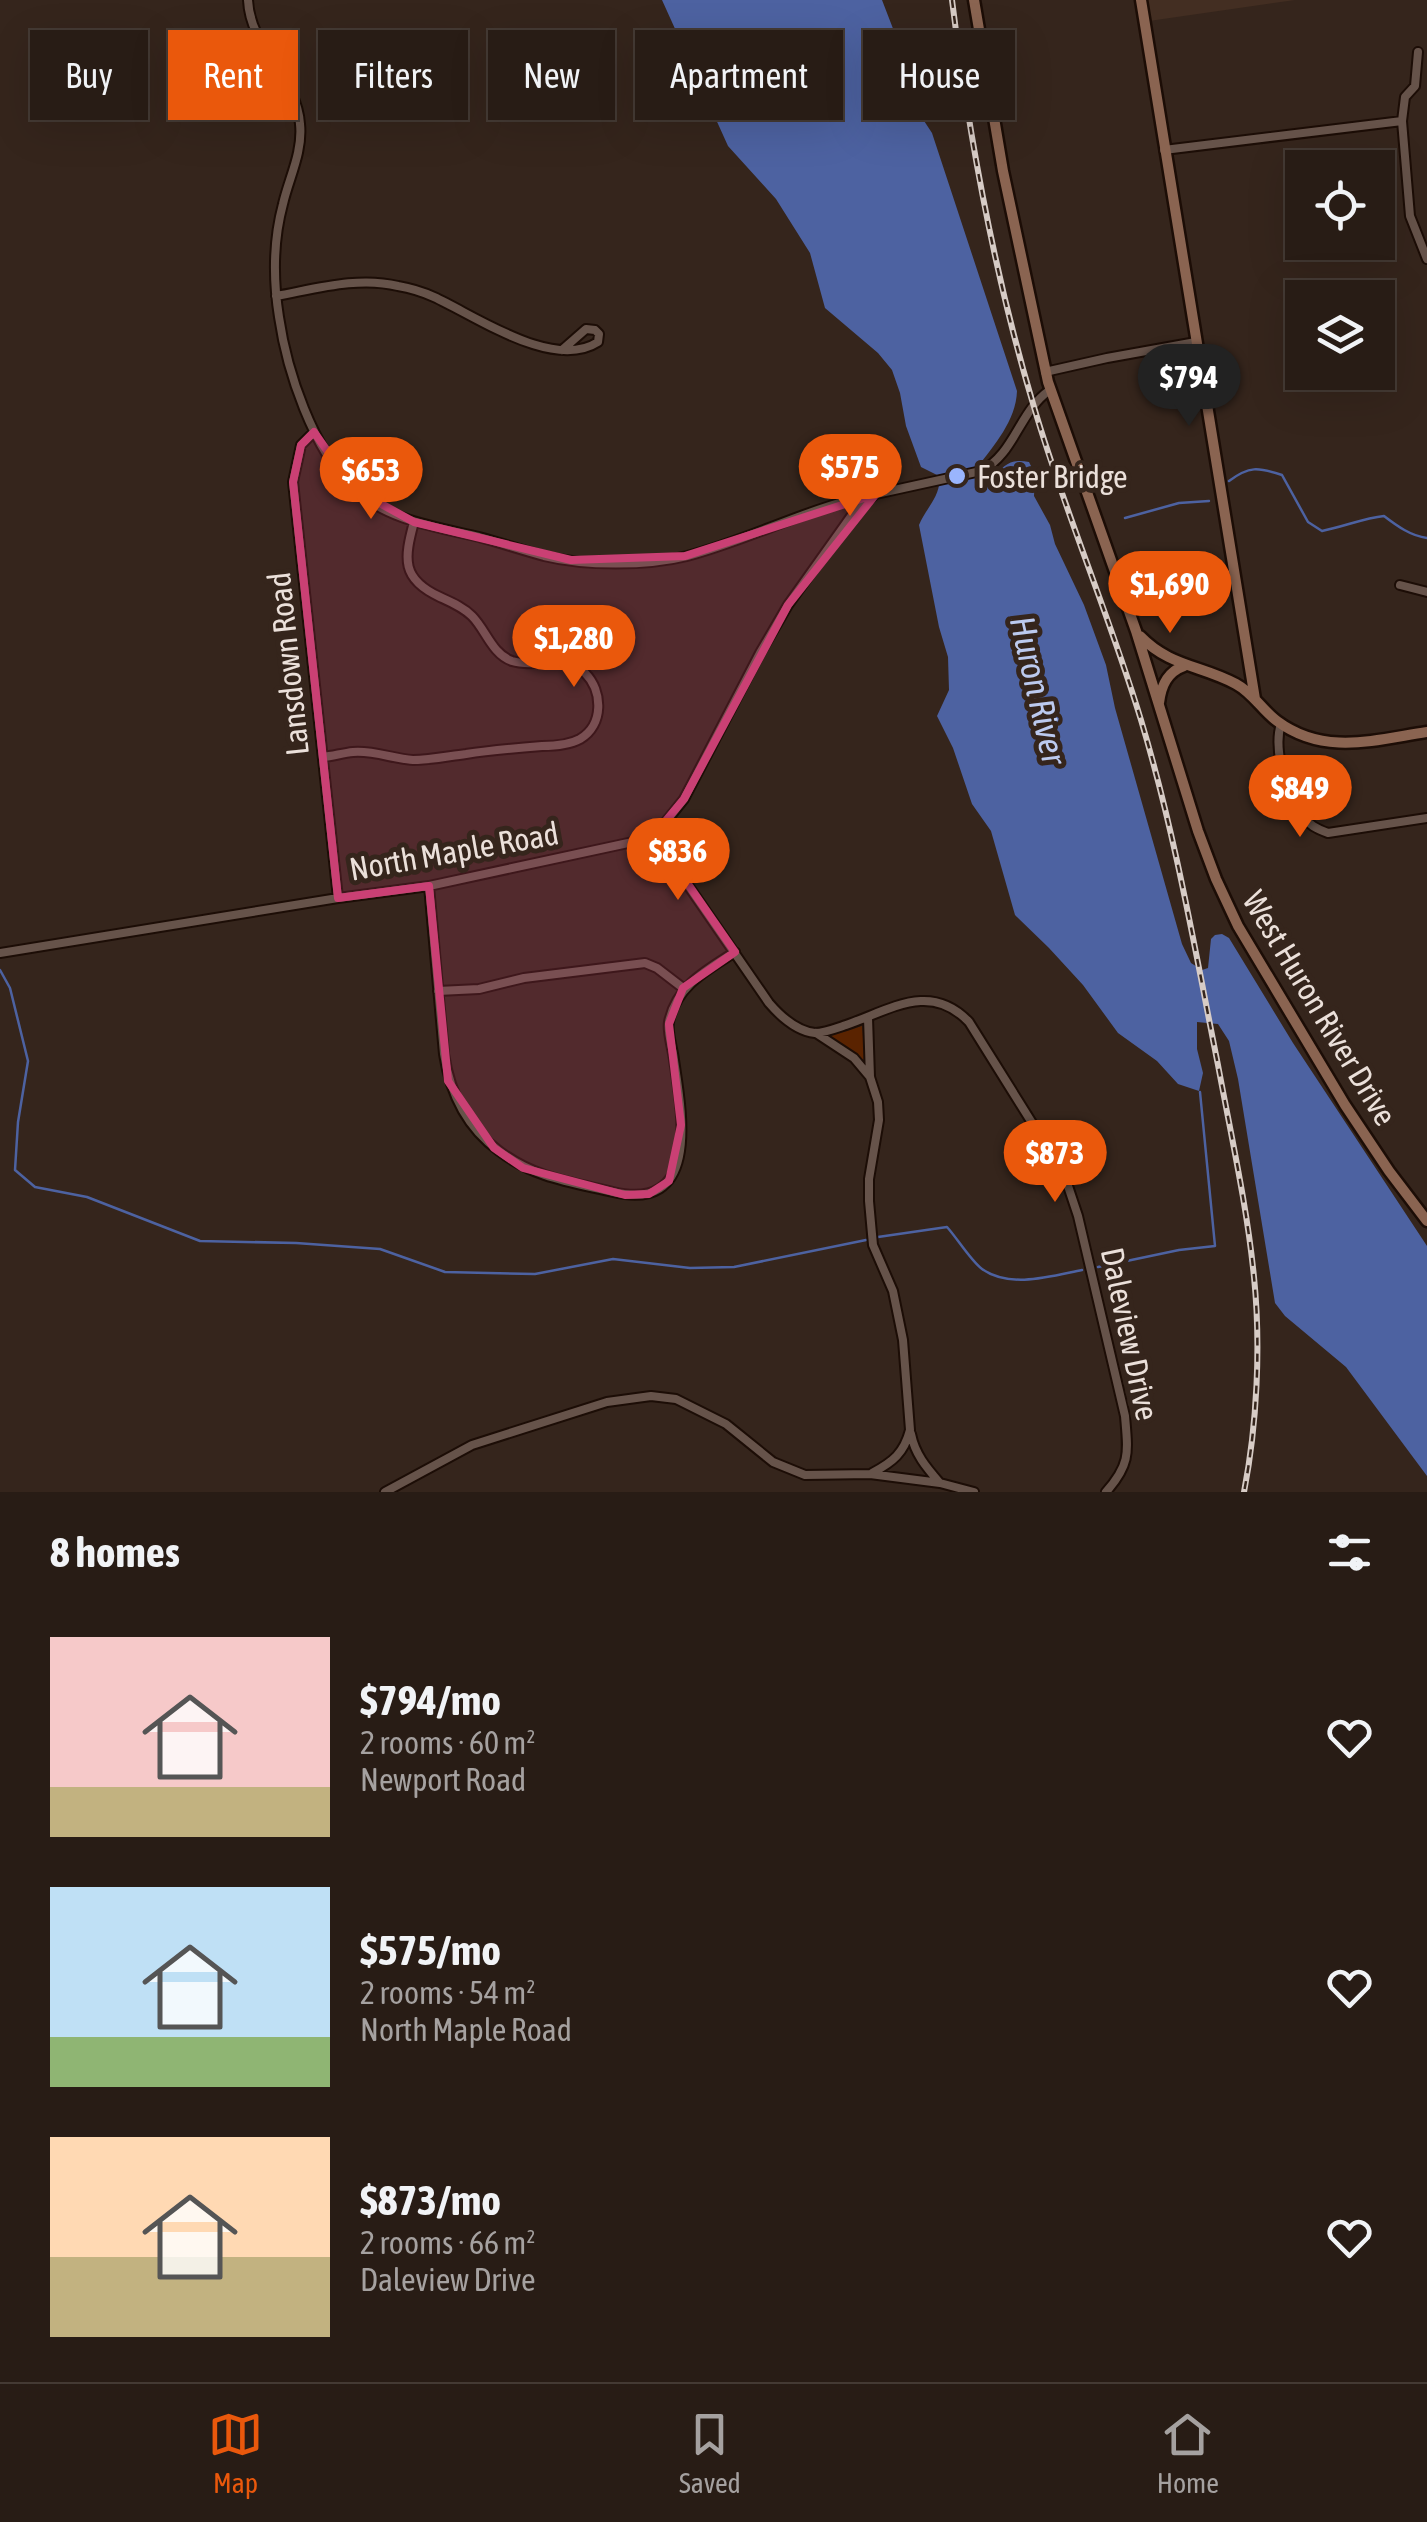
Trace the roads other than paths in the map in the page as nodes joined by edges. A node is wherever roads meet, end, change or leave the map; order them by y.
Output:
1 (248, 0) edge
2 (974, 0) edge
3 (1141, 0) edge
4 (1418, 52) dead end
5 (1427, 83) edge
6 (1415, 86) junction
7 (1402, 120) junction
8 (1164, 150) junction
9 (1427, 259) edge
10 (276, 296) junction
11 (1196, 342) junction
12 (562, 350) dead end
13 (1046, 372) junction
14 (1050, 390) junction
15 (314, 432) junction
16 (876, 494) junction
17 (414, 522) junction
18 (1400, 585) dead end
19 (1427, 592) edge
20 (1136, 631) junction
21 (1184, 666) junction
22 (1256, 699) junction
23 (1158, 709) junction
24 (1281, 724) junction
25 (1427, 732) edge
26 (323, 758) junction
27 (1427, 818) edge
28 (656, 834) junction
29 (429, 886) junction
30 (338, 898) junction
31 (0, 952) edge
32 (736, 952) junction
33 (684, 988) junction
34 (438, 991) junction
35 (868, 1018) junction
36 (816, 1033) junction
37 (870, 1077) junction
38 (1427, 1222) edge
39 (910, 1430) junction
40 (870, 1474) junction
41 (940, 1483) junction
42 (385, 1492) edge
43 (974, 1492) edge
44 (1106, 1492) edge

1 - 10 street
2 - 13 street, West Huron River Drive
3 - 8 street
4 - 6 street
5 - 6 street
6 - 7 street
7 - 8 street
7 - 9 street
8 - 11 street
10 - 12 street
10 - 15 street
11 - 13 street
11 - 22 street
13 - 14 street, West Huron River Drive
14 - 16 street
14 - 20 street, West Huron River Drive
15 - 17 street
15 - 26 street, Lansdown Road
16 - 17 street
16 - 28 street
17 - 26 street
18 - 19 street
20 - 21 street
20 - 23 street, West Huron River Drive
21 - 22 street
21 - 23 street
22 - 24 street
23 - 38 street, West Huron River Drive
24 - 25 street
24 - 27 street
26 - 30 street, Lansdown Road
28 - 29 street, North Maple Road
28 - 32 street
29 - 30 street, North Maple Road
29 - 34 street
30 - 31 street, North Maple Road
32 - 33 street
32 - 36 street
33 - 34 street
33 - 34 street
35 - 36 street, Daleview Drive
35 - 37 street
35 - 44 street, Daleview Drive
36 - 37 street
37 - 39 street
39 - 40 street
39 - 41 street
40 - 41 street
40 - 42 street
41 - 43 street

